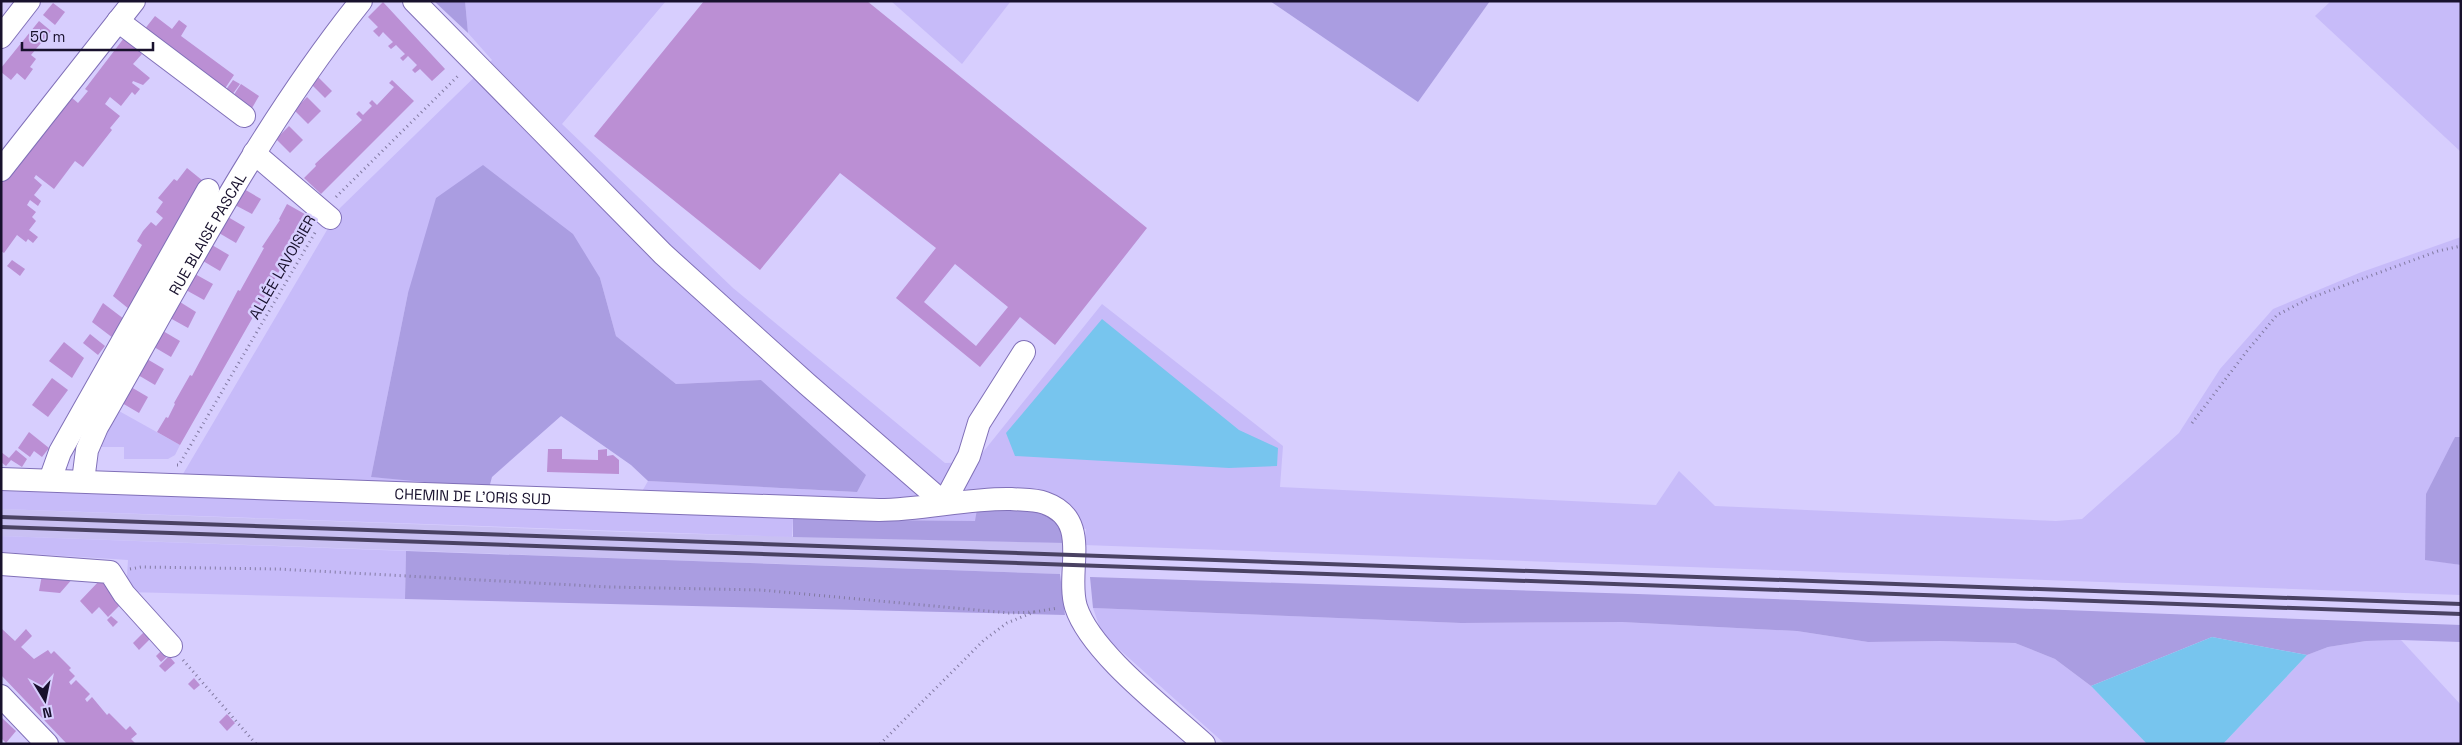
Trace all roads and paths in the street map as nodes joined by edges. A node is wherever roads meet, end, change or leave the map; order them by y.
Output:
1 (29, 1) edge
2 (134, 1) edge
3 (361, 1) edge
4 (414, 1) edge
5 (118, 21) junction
6 (1, 37) edge
7 (472, 62) junction
8 (244, 116) dead end
9 (254, 153) junction
10 (1, 170) edge
11 (208, 190) dead end
12 (328, 216) junction
13 (2461, 246) edge
14 (1024, 352) dead end
15 (2192, 424) dead end
16 (169, 465) dead end
17 (1, 479) edge
18 (50, 480) junction
19 (83, 481) junction
20 (944, 503) junction
21 (1, 564) edge
22 (110, 572) junction
23 (1076, 605) junction
24 (1034, 612) junction
25 (171, 646) joint
26 (1, 696) edge
27 (48, 744) edge
28 (256, 744) edge
29 (880, 744) edge
30 (1204, 744) edge

1 - 6 street
2 - 5 street
3 - 9 street, RUE BLAISE PASCAL
4 - 7 street
5 - 8 street
5 - 10 street
7 - 12 path, ALLÉE LAVOISIER
7 - 20 street
9 - 12 street
9 - 19 street, RUE BLAISE PASCAL
11 - 18 street
12 - 16 path, ALLÉE LAVOISIER
13 - 15 path
14 - 20 street
17 - 18 street, CHEMIN DE L'ORIS SUD
18 - 19 street, CHEMIN DE L'ORIS SUD
19 - 20 street, CHEMIN DE L'ORIS SUD
20 - 23 street, CHEMIN DE L'ORIS SUD
21 - 22 street
22 - 24 path
22 - 25 street
23 - 24 path
23 - 30 street, CHEMIN DE L'ORIS SUD
24 - 29 path
25 - 28 path
26 - 27 street

